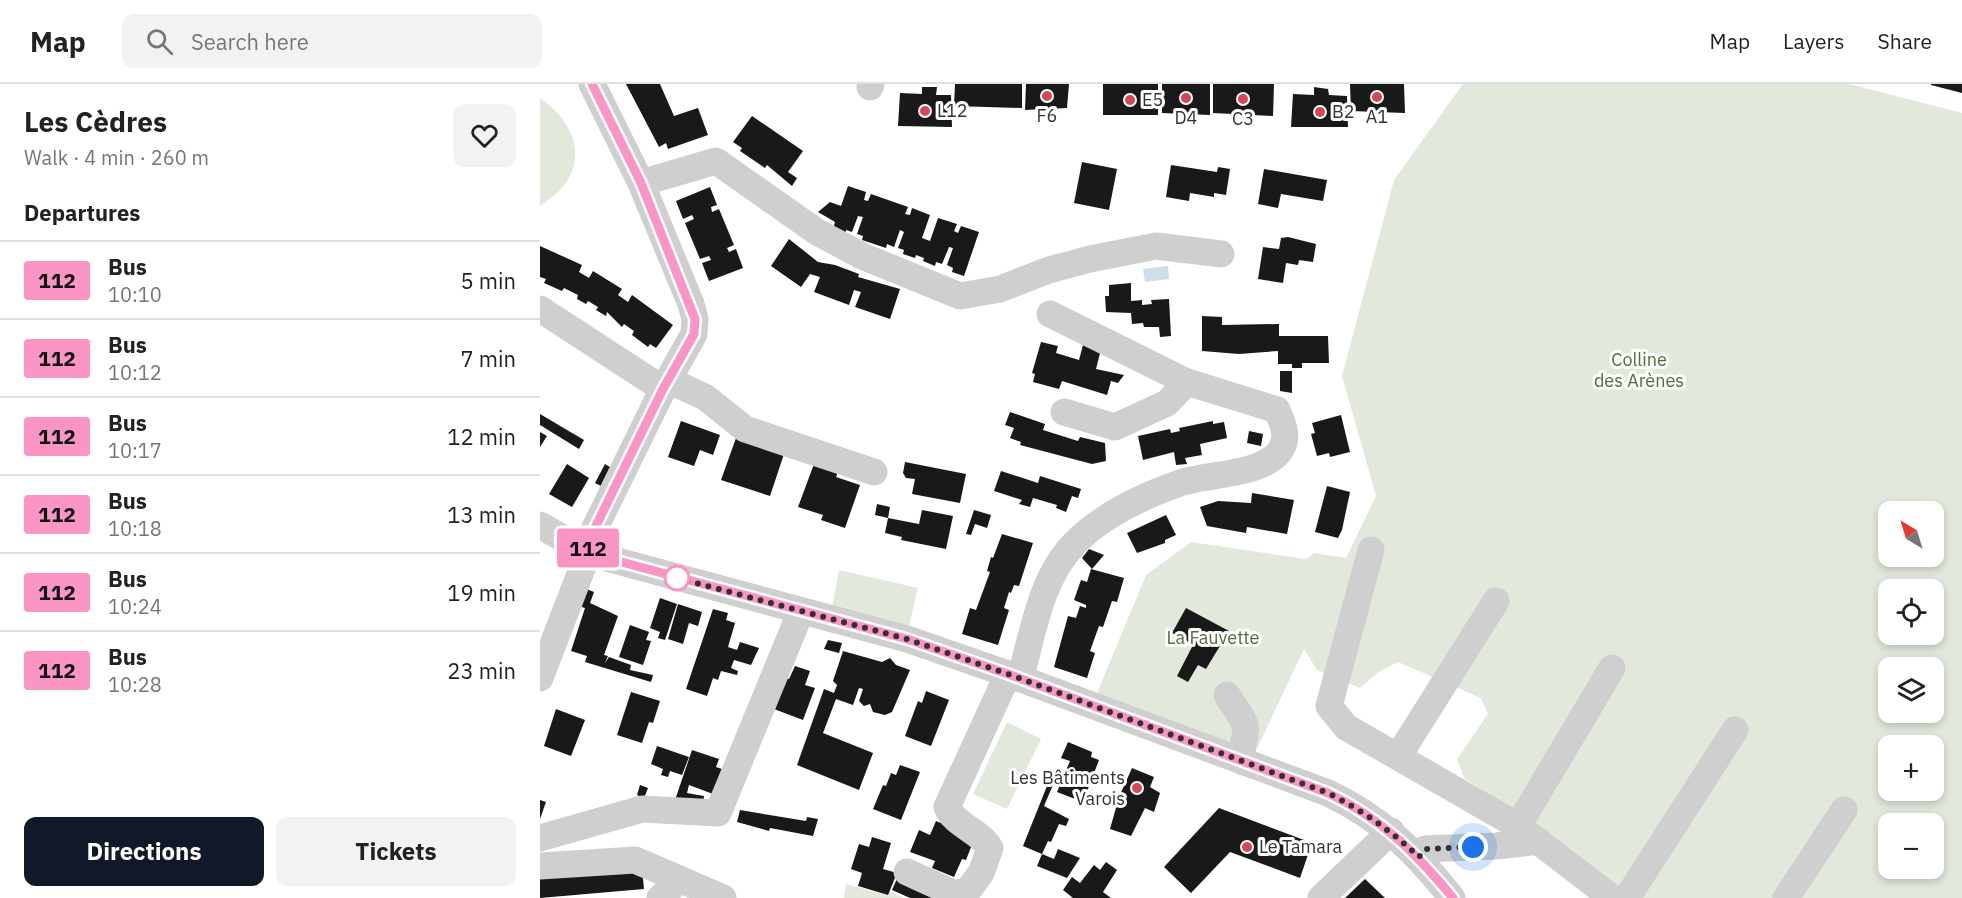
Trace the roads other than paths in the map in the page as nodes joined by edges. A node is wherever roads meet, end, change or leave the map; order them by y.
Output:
1 (592, 84) edge
2 (641, 183) junction
3 (1221, 254) dead end
4 (540, 309) edge
5 (1050, 314) dead end
6 (1187, 382) junction
7 (666, 384) junction
8 (1064, 412) dead end
9 (874, 472) dead end
10 (540, 525) edge
11 (1371, 550) dead end
12 (588, 553) junction
13 (1496, 601) dead end
14 (801, 611) junction
15 (1612, 668) dead end
16 (1014, 676) junction
17 (540, 678) edge
18 (1227, 695) dead end
19 (1735, 730) dead end
20 (1399, 755) junction
21 (1243, 762) junction
22 (1844, 810) dead end
23 (1391, 831) junction
24 (1528, 833) junction
25 (540, 838) edge
26 (1419, 857) junction
27 (540, 866) edge
28 (907, 872) dead end
29 (669, 888) edge
30 (723, 898) edge
31 (1321, 898) edge
32 (1452, 898) edge
33 (1612, 898) edge
34 (1627, 898) edge
35 (1786, 898) edge

1 - 2 street
2 - 3 street
2 - 7 street
4 - 7 street
5 - 6 street
6 - 8 street
6 - 16 street
7 - 9 street
7 - 12 street
10 - 12 street
11 - 20 street
12 - 14 street
12 - 17 street
13 - 20 street
14 - 16 street
14 - 25 street
15 - 24 street
16 - 21 street
16 - 28 street
18 - 21 street
19 - 34 street
20 - 24 street
21 - 23 street
22 - 35 street
23 - 26 street
23 - 31 street
24 - 26 street
24 - 33 street
26 - 32 street
27 - 29 street
29 - 30 street

